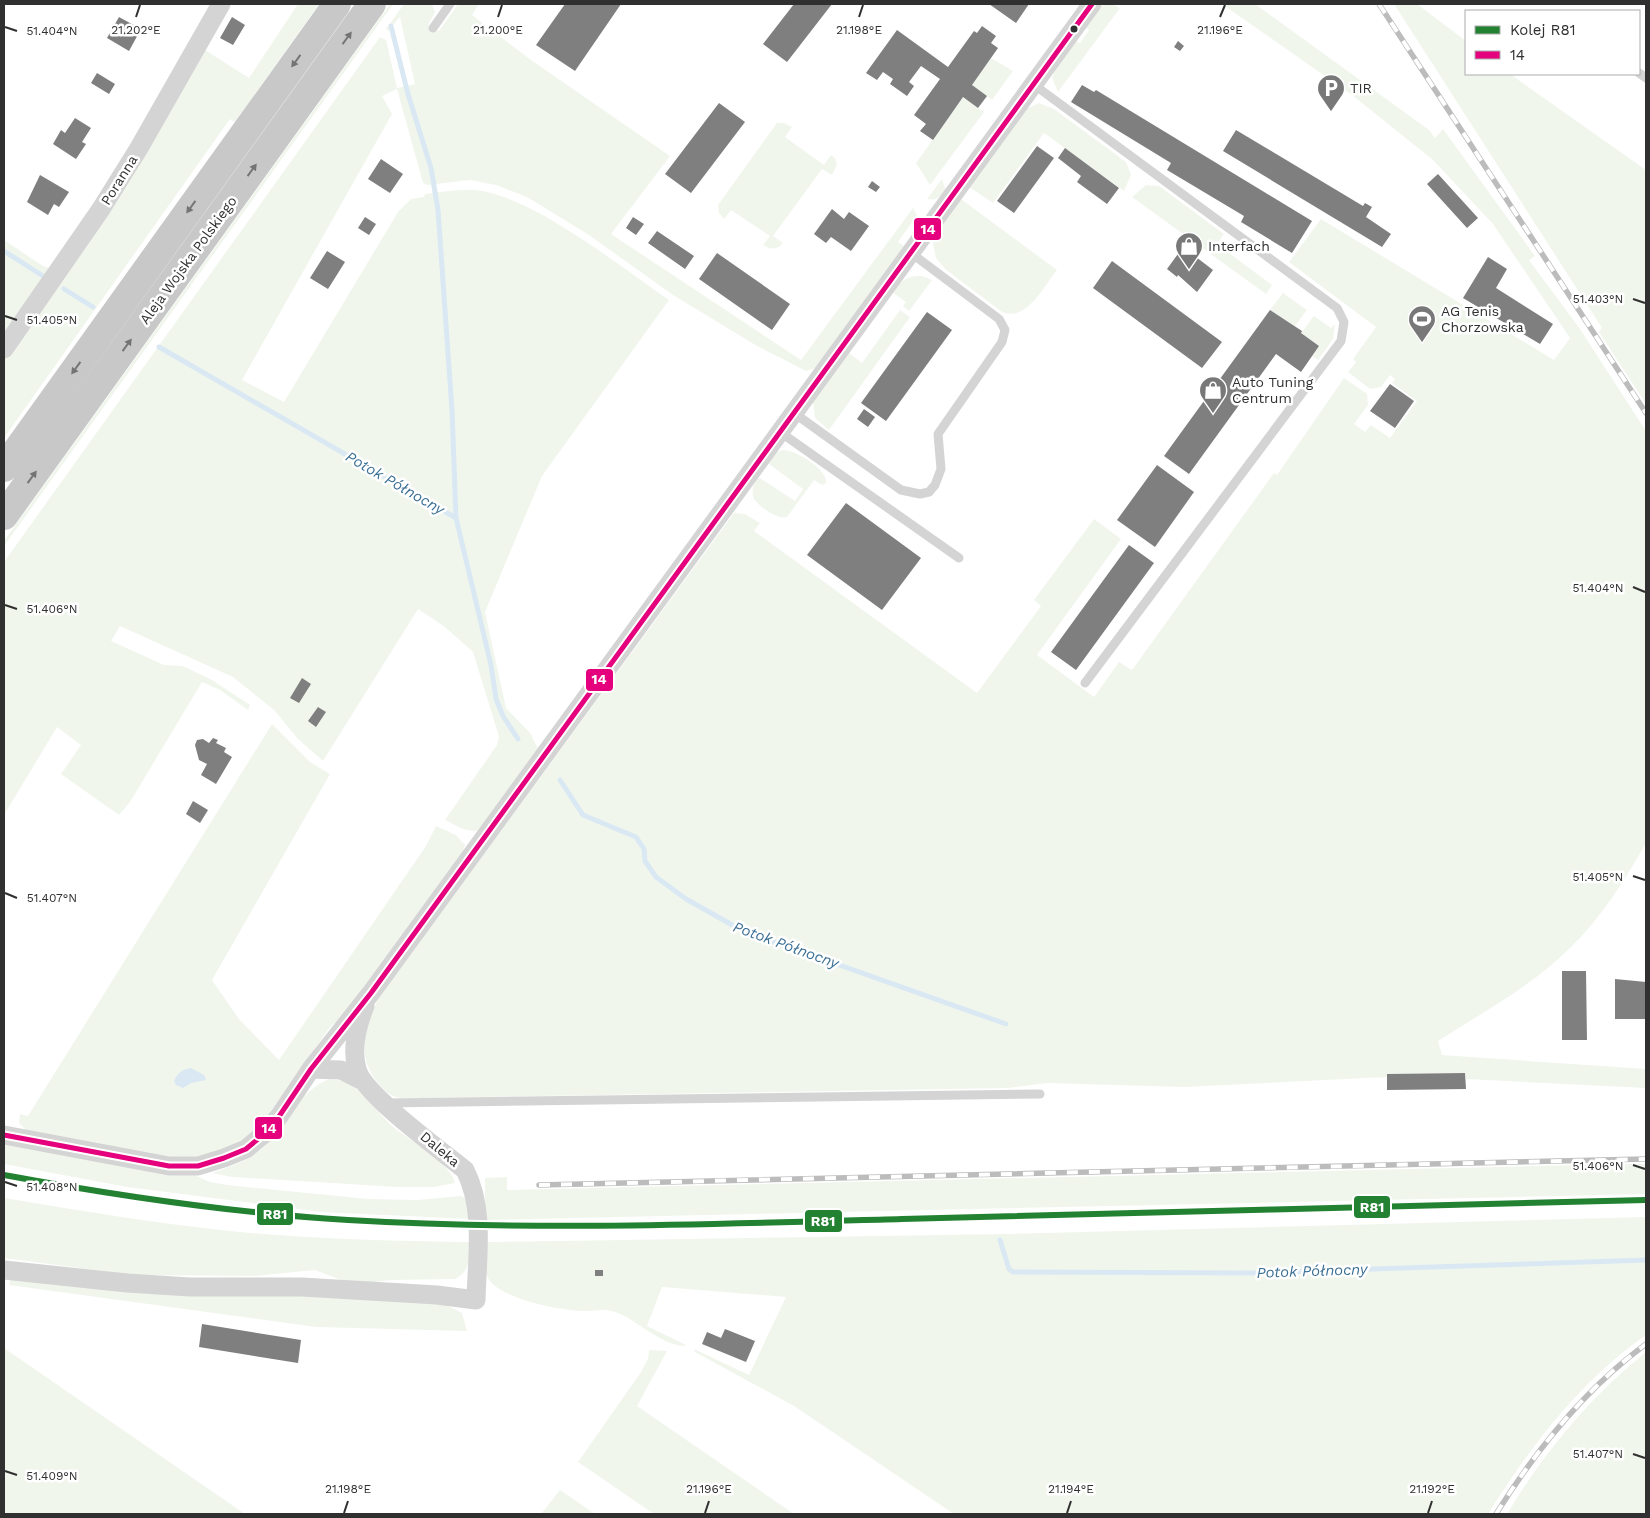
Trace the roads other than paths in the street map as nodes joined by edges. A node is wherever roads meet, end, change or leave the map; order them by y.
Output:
1 (221, 4) edge
2 (372, 4) edge
3 (449, 4) edge
4 (1092, 4) edge
5 (335, 5) edge
6 (433, 28) dead end
7 (1033, 84) junction
8 (911, 253) junction
9 (4, 349) edge
10 (794, 414) junction
11 (780, 432) junction
12 (4, 468) edge
13 (4, 516) edge
14 (959, 558) dead end
15 (1085, 683) dead end
16 (371, 993) junction
17 (311, 1069) junction
18 (361, 1080) junction
19 (1040, 1094) dead end
20 (384, 1103) junction
21 (4, 1135) edge
22 (4, 1270) edge

1 - 9 street, Poranna
13 -> 2 main road, Aleja Wojska Polskiego
3 - 6 lane
4 - 7 street
5 -> 12 main road, Aleja Wojska Polskiego
7 - 8 street
7 - 15 lane
8 - 10 street
8 - 10 lane
10 - 11 street
11 - 14 lane
11 - 16 street
16 - 17 street
16 - 18 street
17 - 18 street, Daleka
17 - 21 street
18 - 20 street, Daleka
19 - 20 lane
20 - 22 street, Daleka

